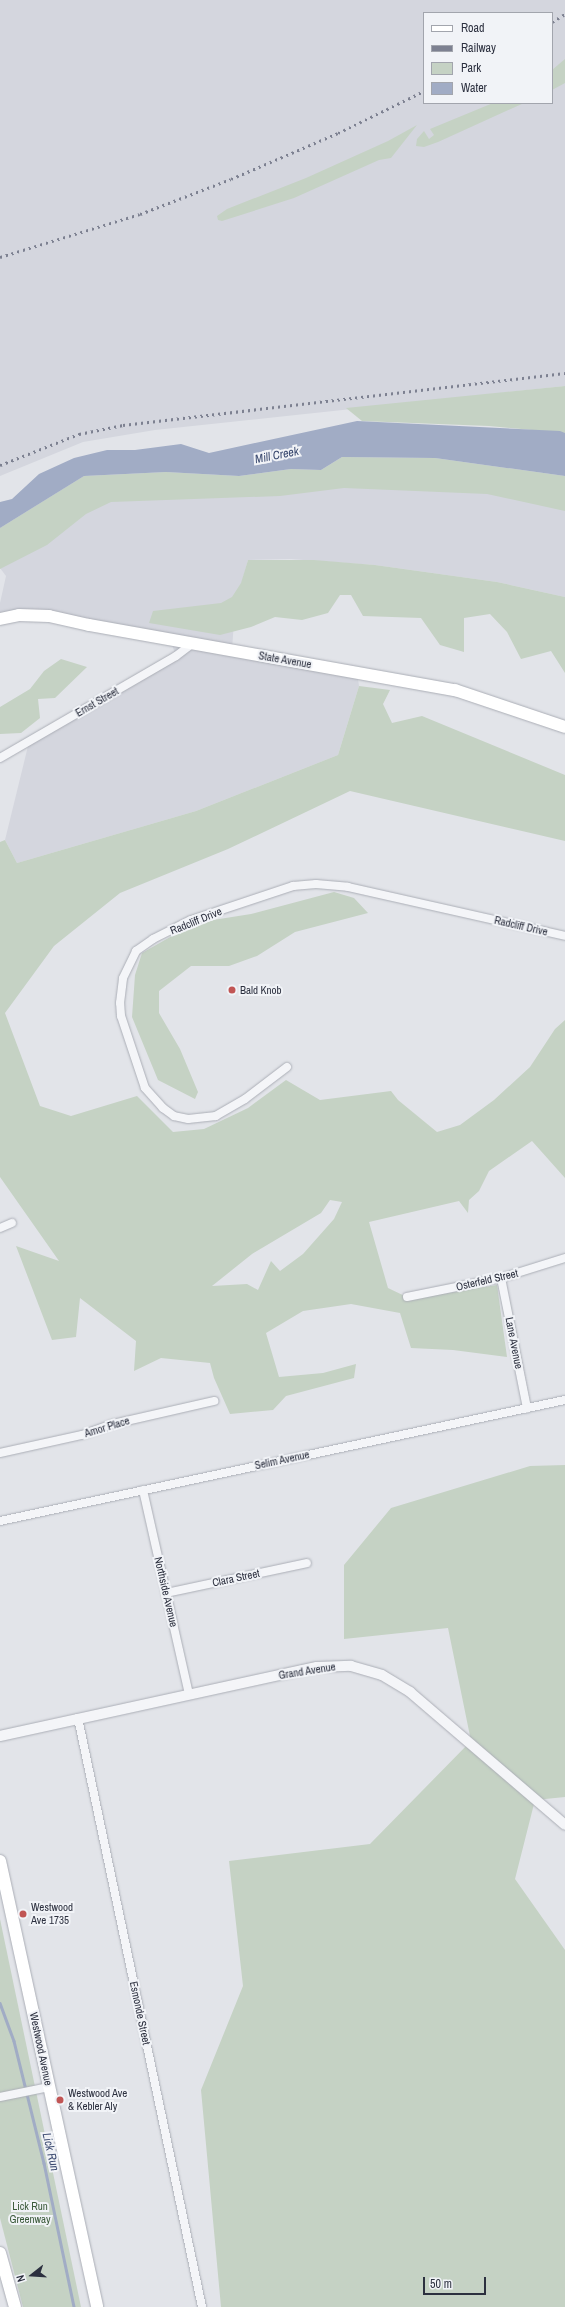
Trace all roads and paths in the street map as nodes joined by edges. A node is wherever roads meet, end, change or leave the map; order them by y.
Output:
1 (0, 619) edge
2 (193, 644) junction
3 (565, 727) edge
4 (0, 758) edge
5 (565, 936) edge
6 (287, 1067) dead end
7 (12, 1223) dead end
8 (0, 1228) edge
9 (565, 1258) edge
10 (502, 1278) junction
11 (407, 1297) dead end
12 (565, 1400) edge
13 (214, 1401) dead end
14 (527, 1408) junction
15 (0, 1452) edge
16 (143, 1490) junction
17 (0, 1521) edge
18 (306, 1563) dead end
19 (166, 1593) junction
20 (189, 1694) junction
21 (78, 1718) junction
22 (0, 1736) edge
23 (565, 1825) edge
24 (0, 1861) edge
25 (49, 2087) junction
26 (0, 2097) edge
27 (0, 2253) edge
28 (15, 2307) edge
29 (97, 2307) edge
30 (202, 2307) edge

1 - 2 main road, State Avenue
2 - 3 main road, State Avenue
2 - 4 street, Ernst Street
5 - 6 street, Radcliff Drive
7 - 8 street
9 - 10 street, Osterfeld Street
10 - 11 street, Osterfeld Street
10 - 14 street, Lane Avenue
12 - 14 street, Selim Avenue
13 - 15 street, Amor Place
14 - 16 street, Selim Avenue
16 - 17 street, Selim Avenue
16 - 19 street, Northside Avenue
18 - 19 street, Clara Street
19 - 20 street, Northside Avenue
20 - 21 street, Grand Avenue
20 - 23 street, Grand Avenue
21 - 22 street, Grand Avenue
21 - 30 street, Esmonde Street
24 - 25 main road, Westwood Avenue
25 - 26 street
25 - 29 main road, Westwood Avenue
27 - 28 main road

